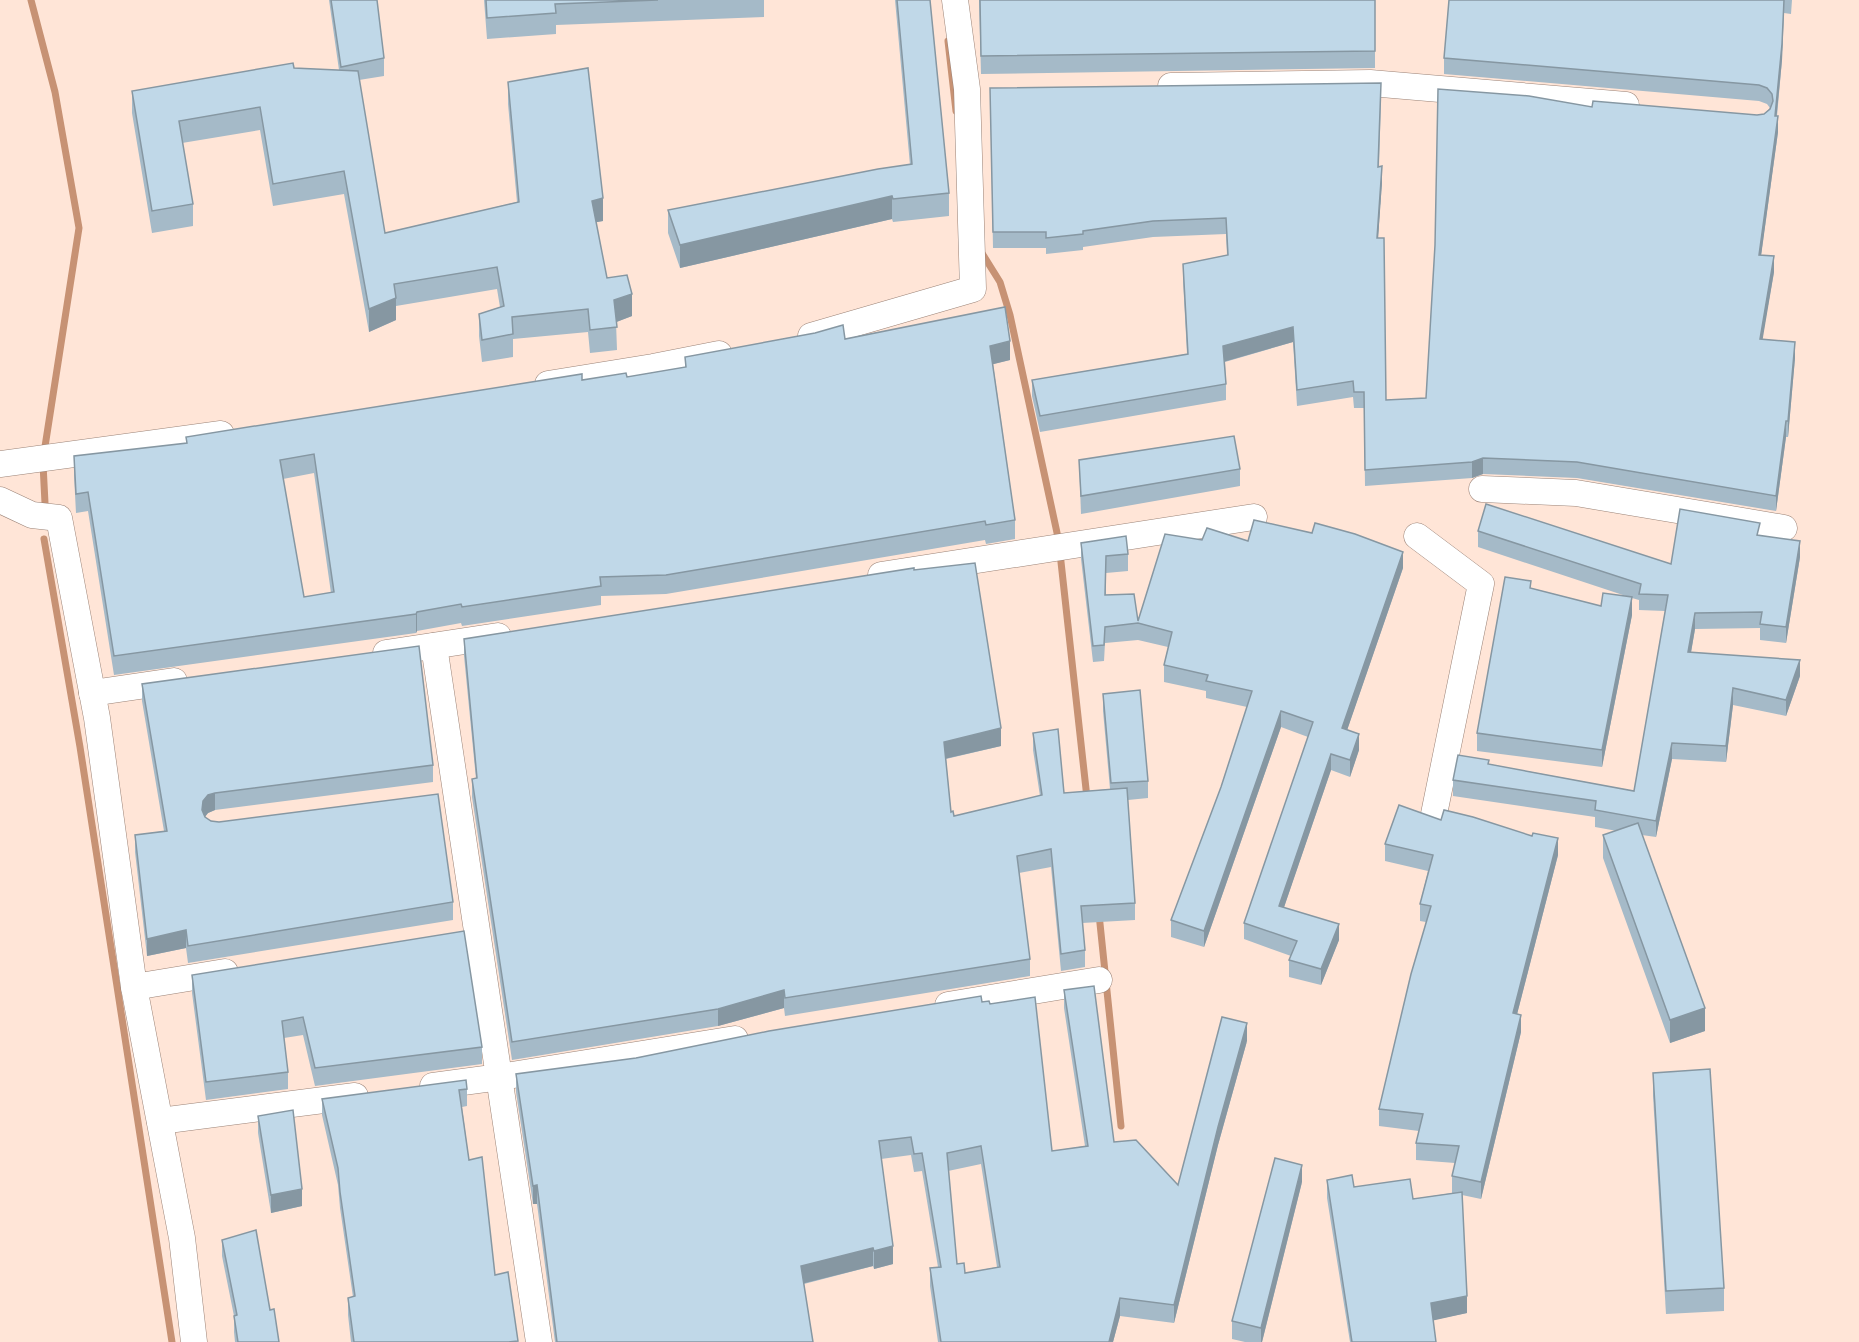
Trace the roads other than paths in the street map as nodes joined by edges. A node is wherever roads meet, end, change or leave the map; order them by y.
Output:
1 (955, 0) edge
2 (1145, 86) edge
3 (1652, 107) edge
4 (789, 340) edge
5 (743, 349) edge
6 (523, 387) edge
7 (239, 431) edge
8 (0, 464) edge
9 (1482, 489) dead end
10 (0, 500) edge
11 (1254, 518) edge
12 (1784, 528) dead end
13 (1417, 536) dead end
14 (856, 579) edge
15 (516, 633) edge
16 (434, 646) junction
17 (363, 656) edge
18 (198, 678) edge
19 (92, 693) junction
20 (1434, 814) dead end
21 (253, 968) edge
22 (1099, 980) dead end
23 (134, 987) junction
24 (923, 1009) edge
25 (758, 1035) edge
26 (500, 1077) junction
27 (160, 1121) junction
28 (195, 1342) edge
29 (539, 1342) edge

1 - 4 street
2 - 3 street
5 - 6 street
7 - 8 street
9 - 12 street
10 - 19 street
11 - 14 street
13 - 20 street
15 - 16 street
16 - 17 street
16 - 26 street
18 - 19 street
19 - 23 street
21 - 23 street
22 - 24 street
23 - 27 street
25 - 26 street
26 - 27 street
26 - 29 street
27 - 28 street

